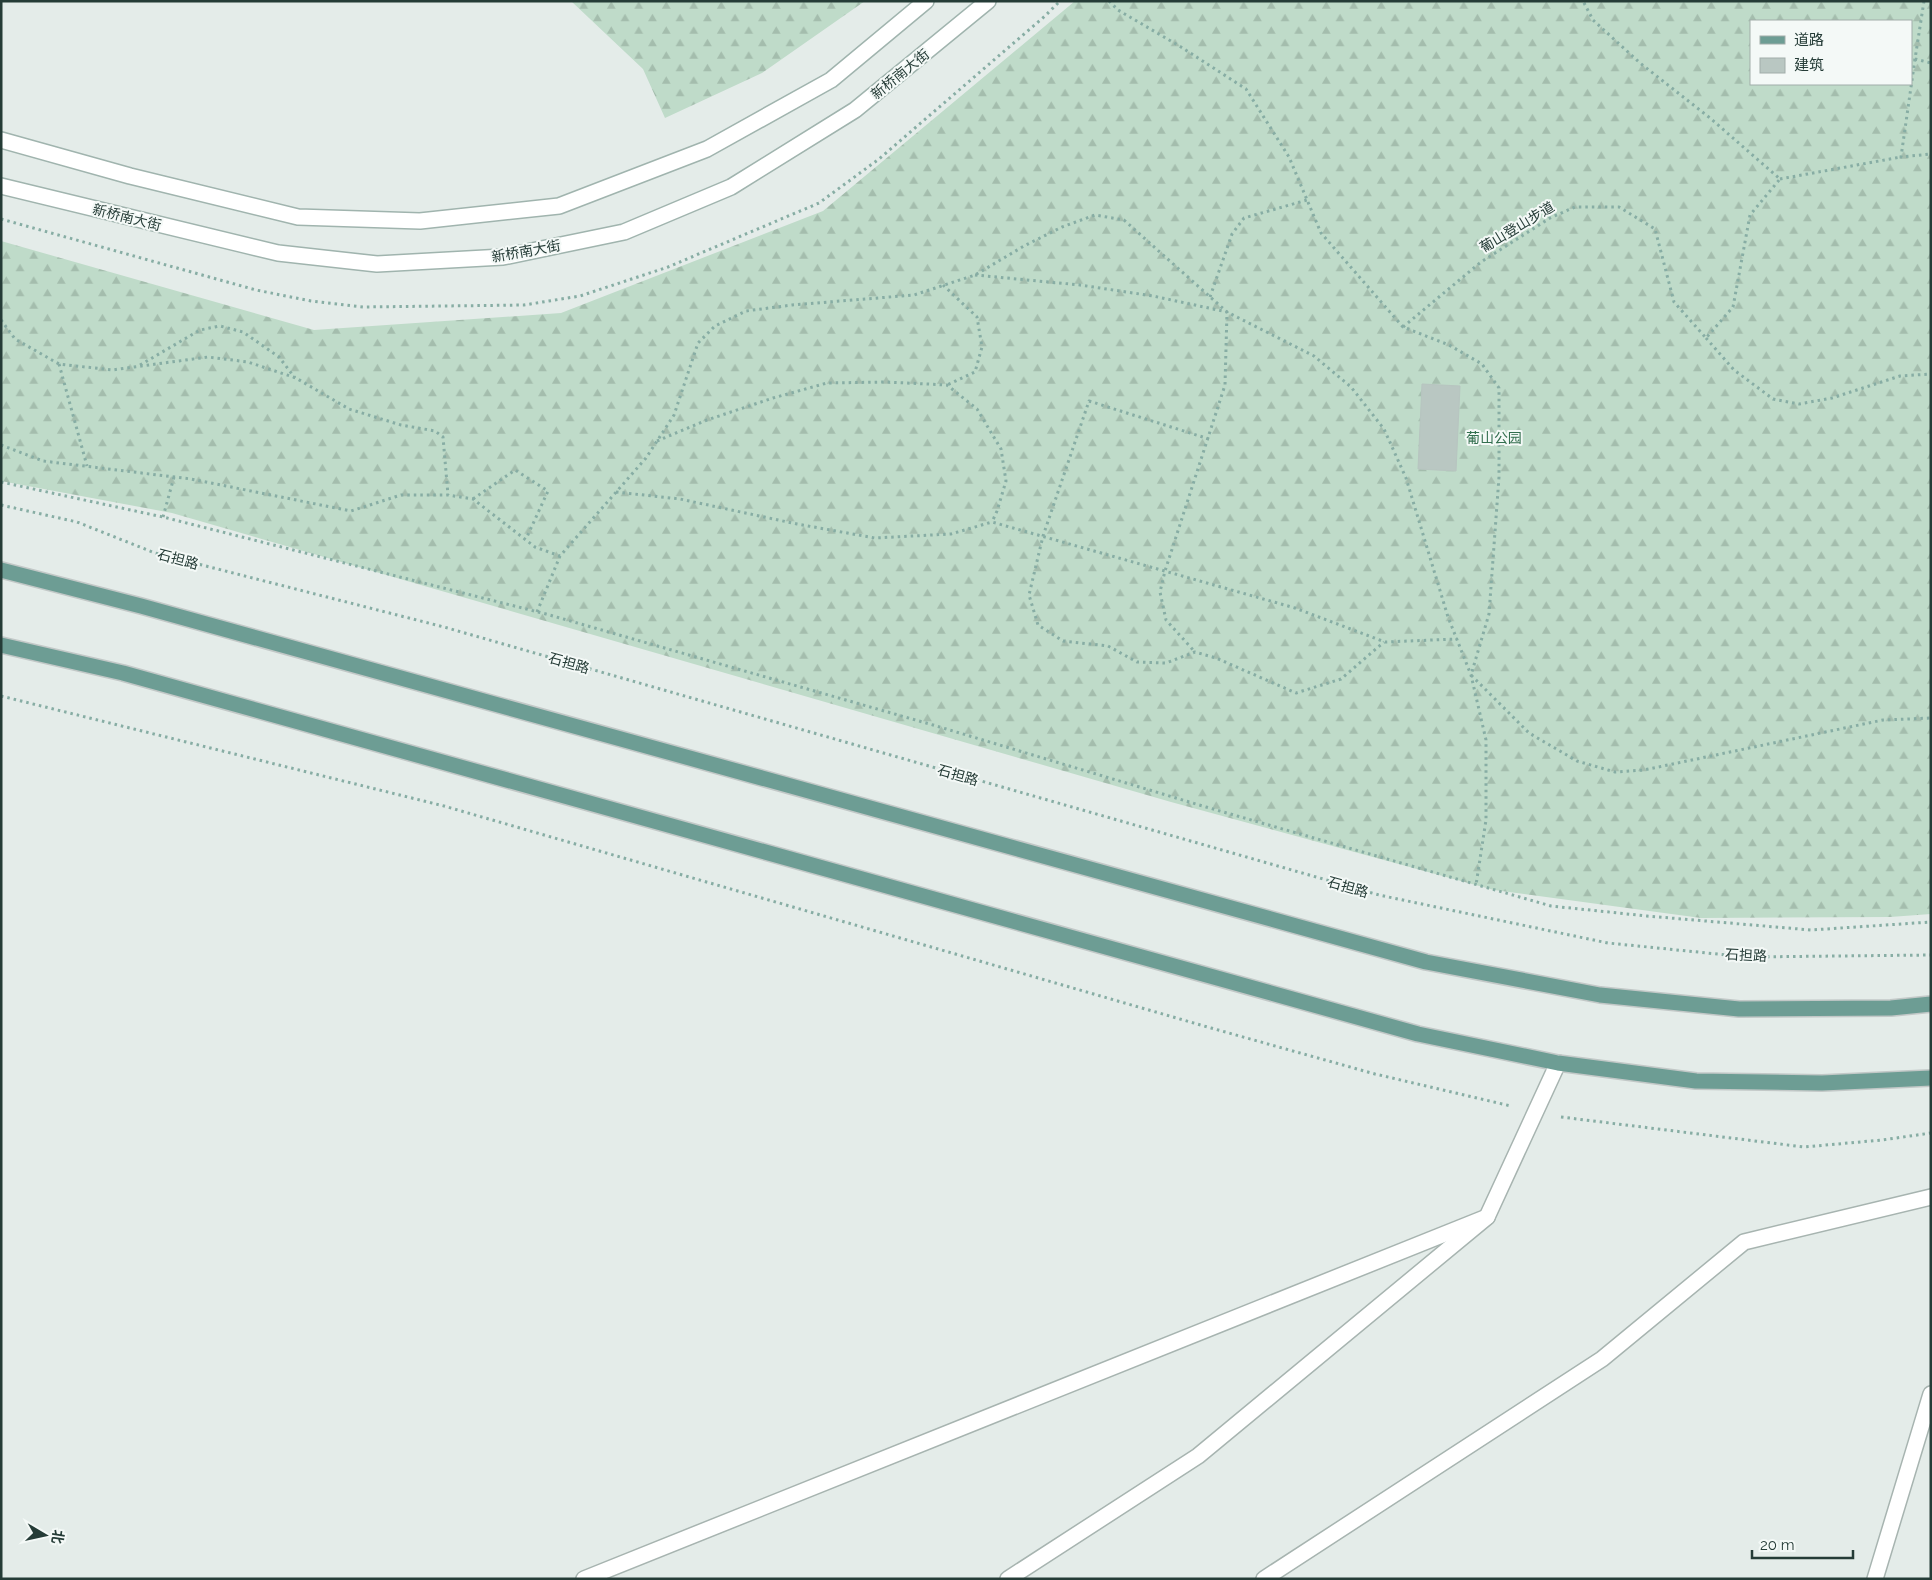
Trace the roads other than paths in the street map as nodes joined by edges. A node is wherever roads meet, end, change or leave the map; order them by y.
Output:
1 (926, 1) edge
2 (988, 1) edge
3 (1, 140) edge
4 (1, 186) edge
5 (1, 570) edge
6 (1, 645) edge
7 (1931, 1004) edge
8 (1558, 1063) junction
9 (1931, 1078) edge
10 (1931, 1197) edge
11 (1487, 1217) junction
12 (1931, 1394) edge
13 (584, 1579) edge
14 (1008, 1579) edge
15 (1264, 1579) edge
16 (1875, 1579) edge

1 - 3 main road
2 - 4 main road, 新桥南大街
5 - 7 main road
6 - 8 main road
8 - 9 main road
8 - 11 main road
10 - 15 main road
11 - 13 main road
11 - 14 main road
12 - 16 main road

